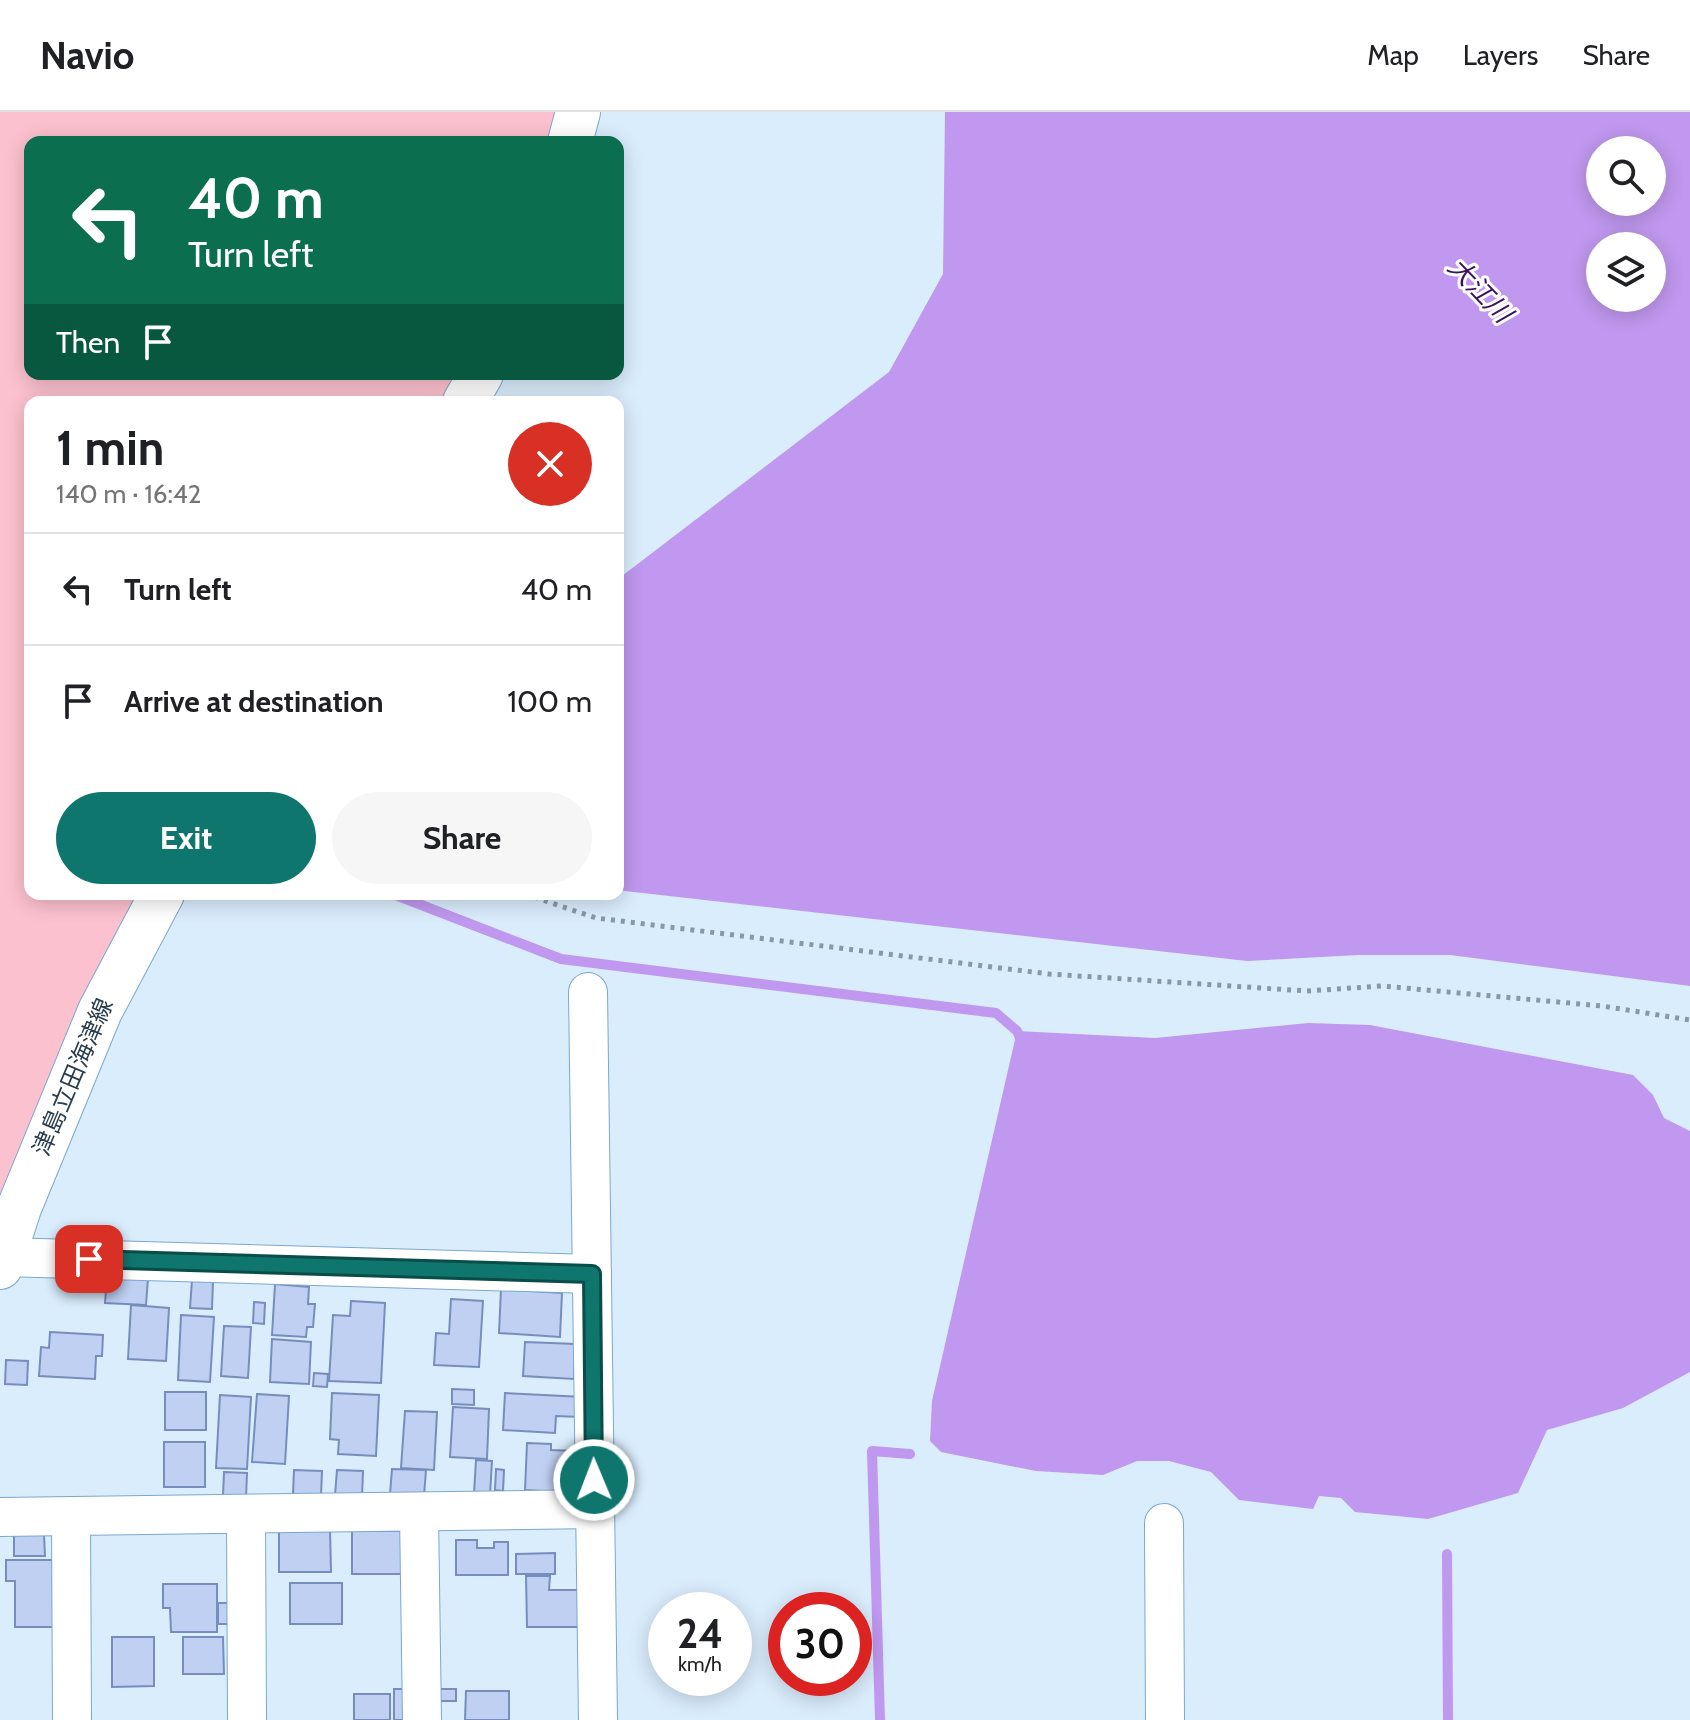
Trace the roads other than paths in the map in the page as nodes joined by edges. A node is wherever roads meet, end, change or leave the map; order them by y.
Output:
1 (578, 112) edge
2 (572, 136) edge
3 (159, 900) edge
4 (588, 992) dead end
5 (2, 1262) edge
6 (592, 1274) junction
7 (595, 1509) junction
8 (419, 1512) junction
9 (246, 1514) junction
10 (71, 1516) junction
11 (0, 1517) edge
12 (1164, 1523) dead end
13 (72, 1720) edge
14 (247, 1720) edge
15 (422, 1720) edge
16 (598, 1720) edge
17 (1165, 1720) edge

1 - 2 main road
3 - 5 main road, 津島立田海津線
4 - 6 street
5 - 6 street
6 - 7 street
7 - 8 street
7 - 16 street
8 - 9 street
8 - 15 street
9 - 10 street
9 - 14 street
10 - 11 street
10 - 13 street
12 - 17 street

